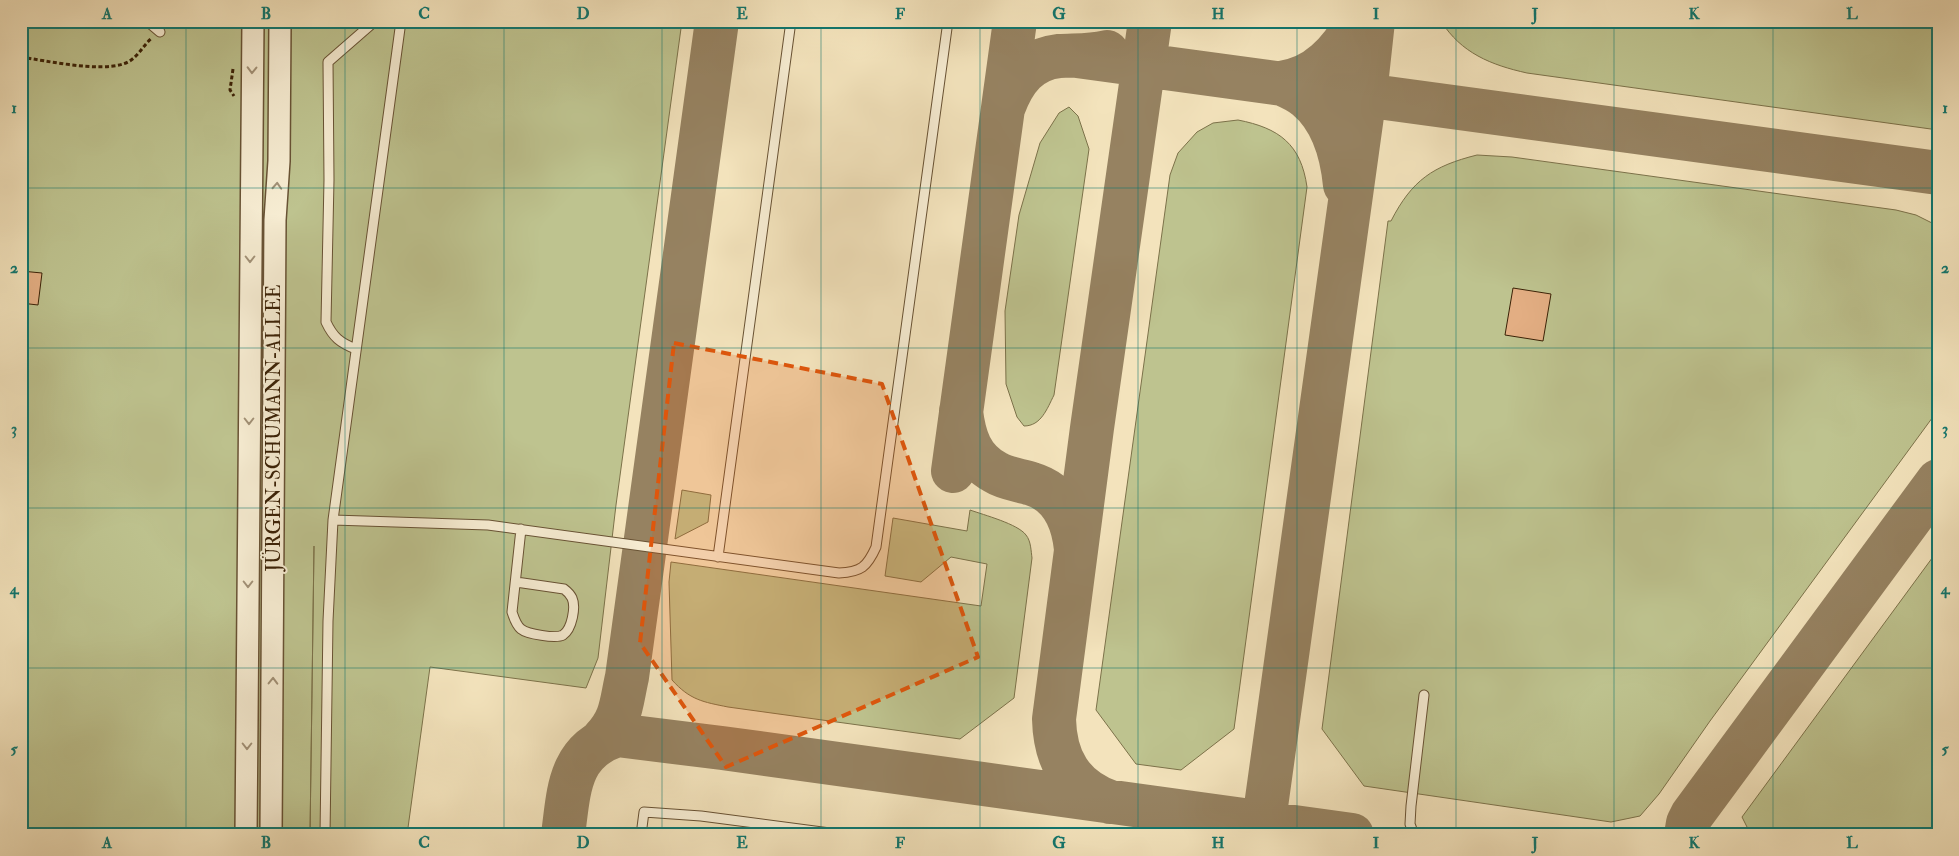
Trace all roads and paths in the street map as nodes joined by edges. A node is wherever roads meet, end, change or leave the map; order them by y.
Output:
1 (148, 21) edge
2 (253, 21) edge
3 (280, 21) edge
4 (375, 21) edge
5 (401, 21) edge
6 (791, 21) edge
7 (948, 21) edge
8 (160, 32) joint
9 (21, 58) edge
10 (356, 349) junction
11 (333, 520) junction
12 (521, 529) junction
13 (718, 557) junction
14 (516, 582) junction
15 (1424, 695) dead end
16 (246, 835) edge
17 (271, 835) edge
18 (325, 835) edge
19 (641, 835) edge
20 (845, 835) edge
21 (1414, 835) edge

1 - 8 lane
2 -> 16 street, JÜRGEN-SCHUMANN-ALLEE
17 -> 3 street, JÜRGEN-SCHUMANN-ALLEE
4 - 10 lane
5 - 10 lane
6 - 13 lane
7 - 13 lane
8 - 9 path
10 - 11 lane
11 - 12 lane
11 - 18 lane
12 - 13 lane
12 - 14 lane
14 - 14 lane
15 - 21 lane
19 - 20 lane

